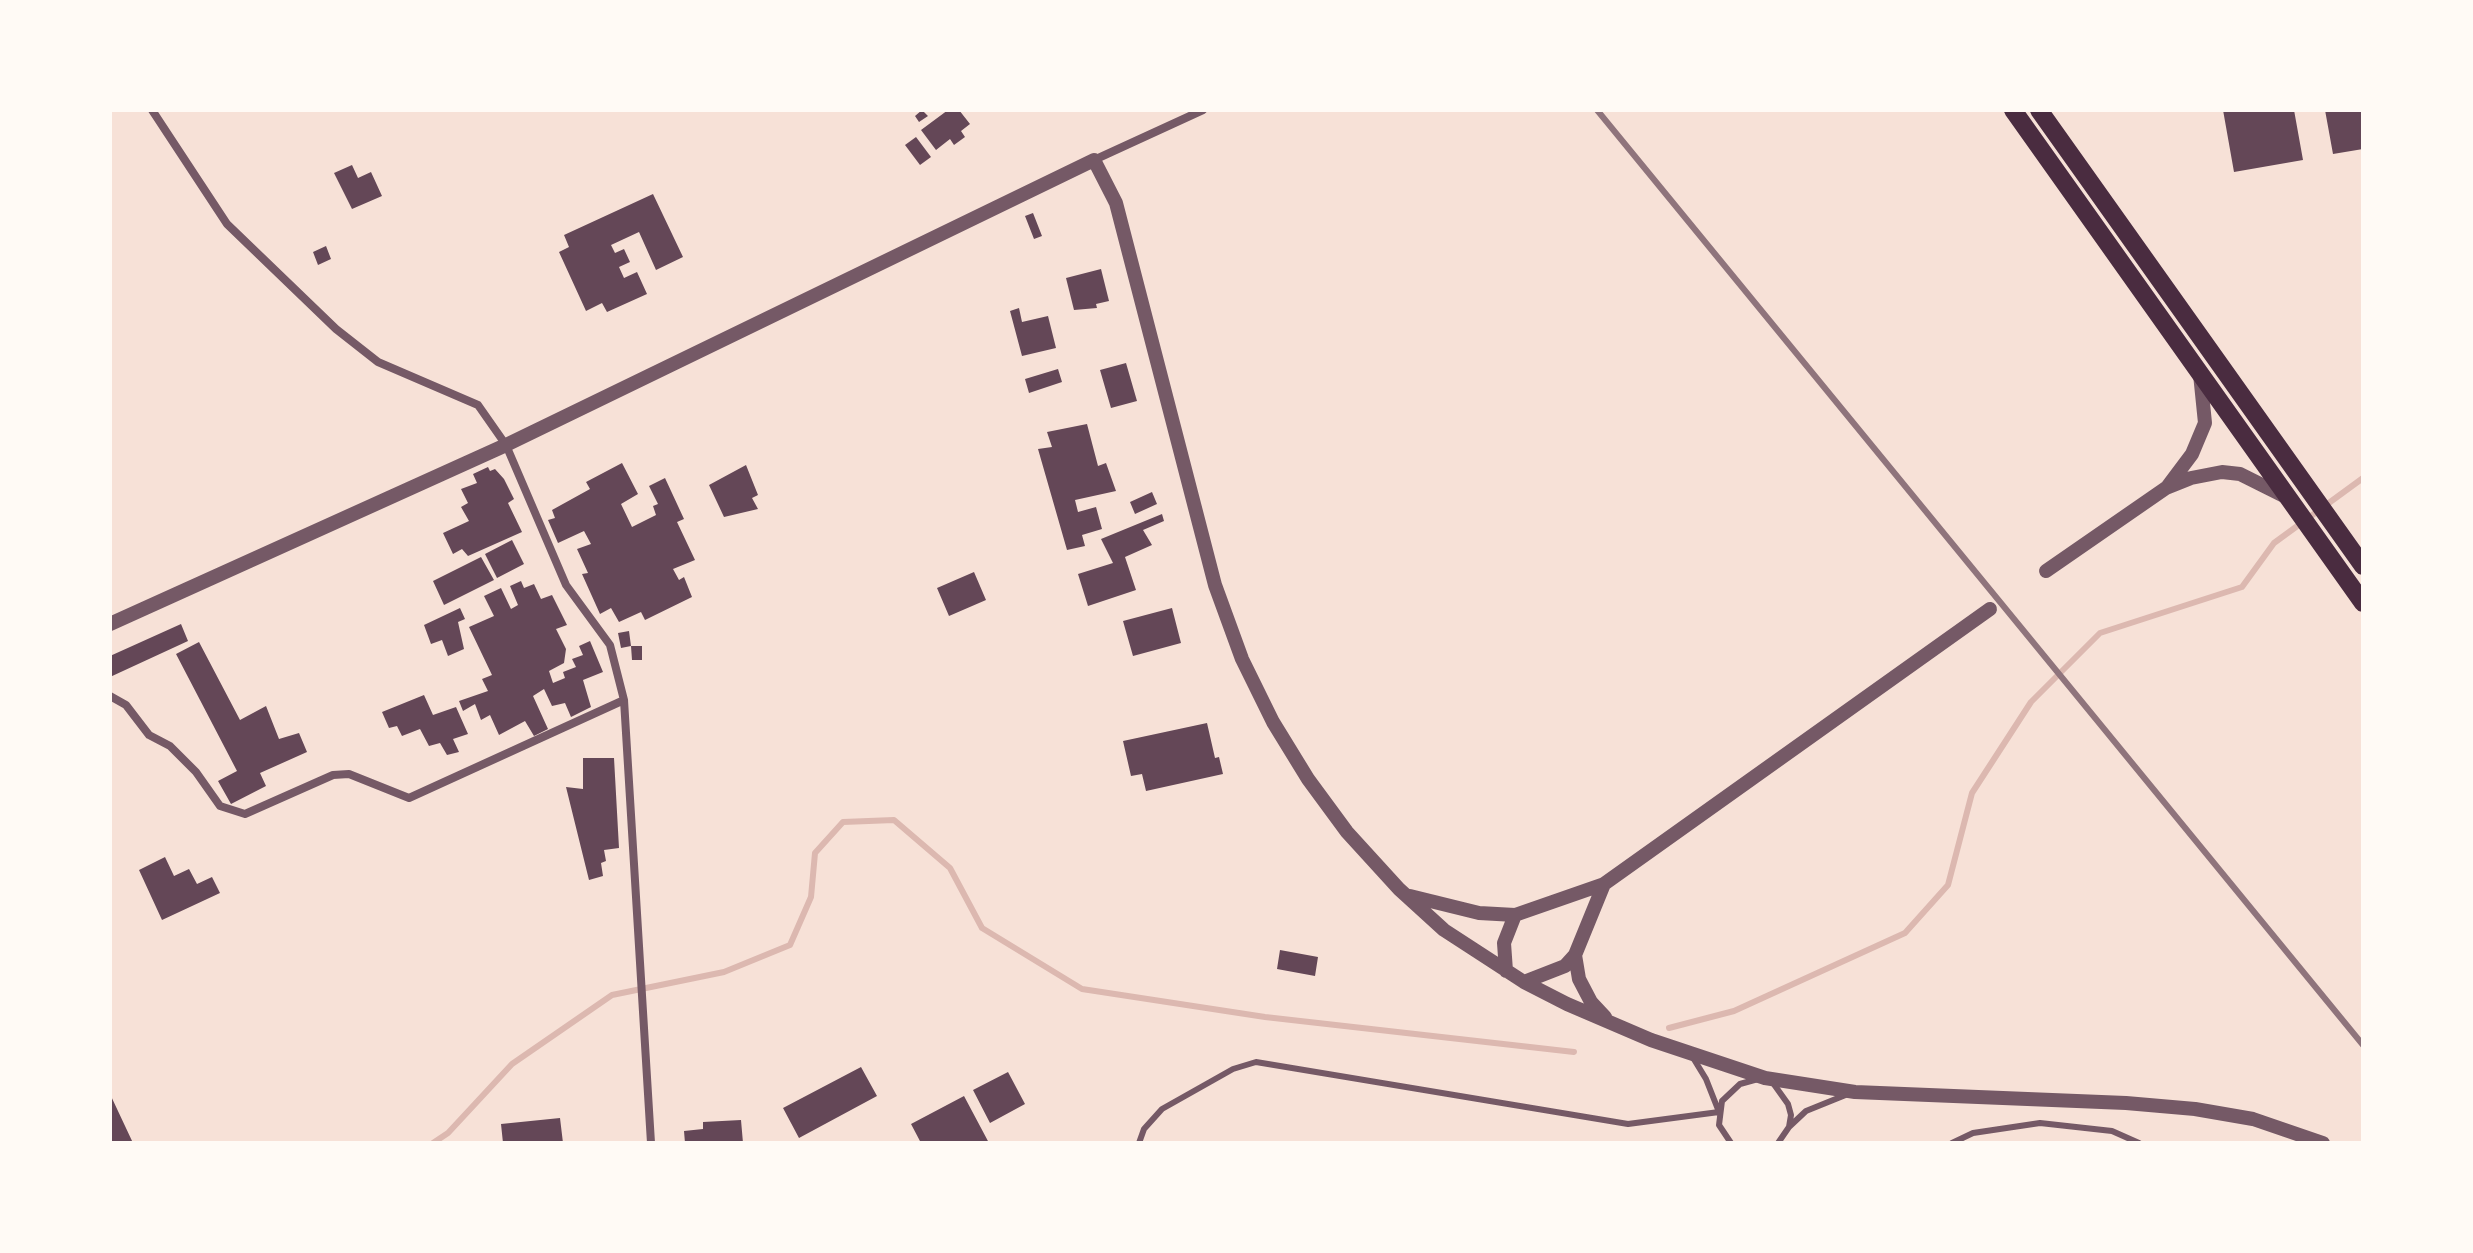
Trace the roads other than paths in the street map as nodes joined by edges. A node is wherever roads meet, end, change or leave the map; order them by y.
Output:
1 (152, 110) edge
2 (1203, 110) edge
3 (2013, 110) edge
4 (2039, 110) edge
5 (1094, 160) junction
6 (2200, 370) junction
7 (506, 445) junction
8 (2166, 488) junction
9 (2296, 506) junction
10 (2363, 566) edge
11 (2046, 571) dead end
12 (2363, 603) edge
13 (1990, 609) dead end
14 (110, 624) edge
15 (110, 696) edge
16 (624, 700) junction
17 (1604, 884) junction
18 (1405, 895) junction
19 (1515, 915) junction
20 (1575, 955) junction
21 (1506, 971) junction
22 (1524, 982) junction
23 (1611, 1023) junction
24 (1690, 1053) junction
25 (1767, 1078) junction
26 (1855, 1092) junction
27 (1719, 1112) junction
28 (1789, 1127) junction
29 (651, 1143) edge
30 (1139, 1143) edge
31 (1731, 1143) edge
32 (1778, 1143) edge
33 (1952, 1143) edge
34 (2139, 1143) edge
35 (2323, 1143) edge

1 - 7 street
2 - 5 street
3 - 6 main road
4 - 10 main road
5 - 7 street
5 - 18 street
6 - 8 street
6 - 9 main road
7 - 14 street
7 - 16 street
8 - 9 street
8 - 11 street
9 - 12 main road
13 - 17 street
15 - 16 street
16 - 29 street
17 - 19 street
17 - 20 street
18 - 19 street
18 - 21 street
19 - 21 street
20 - 22 street
20 - 23 street
21 - 22 street
22 - 23 street
23 - 24 street
24 - 25 street
24 - 27 lane
25 - 26 street
25 - 27 lane
25 - 28 lane
26 - 28 lane
26 - 35 street
27 - 30 lane
27 - 31 lane
28 - 32 lane
33 - 34 lane

